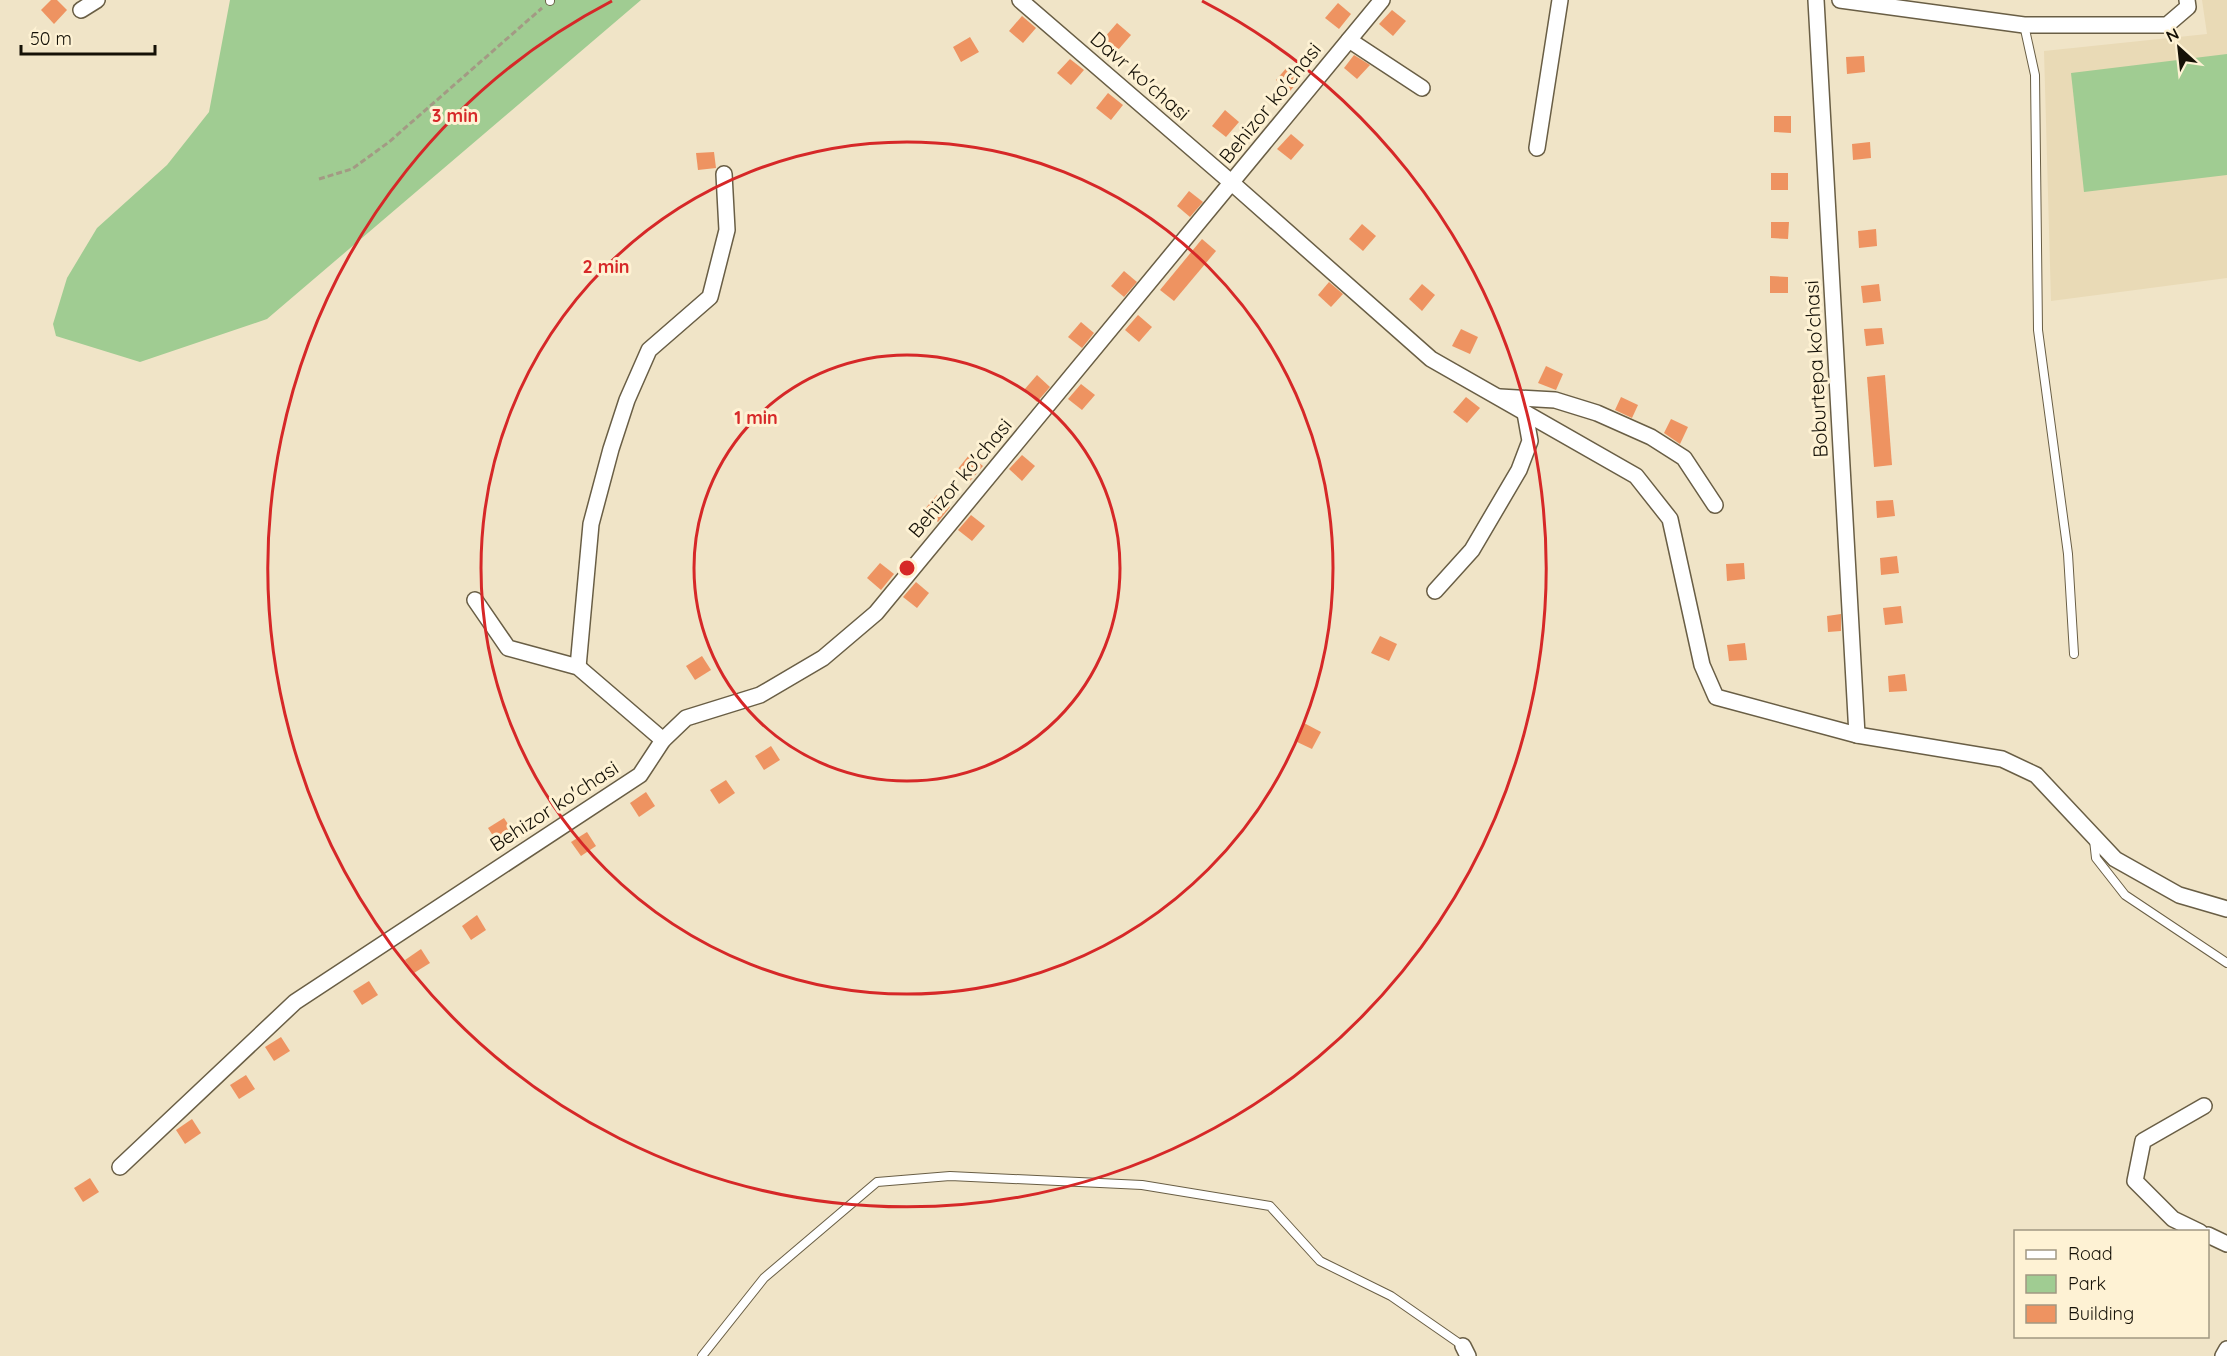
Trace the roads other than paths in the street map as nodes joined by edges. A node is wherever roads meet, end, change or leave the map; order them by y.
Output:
1 (97, 0) edge
2 (1020, 0) edge
3 (1382, 0) edge
4 (1560, 0) edge
5 (1816, 0) edge
6 (1840, 0) edge
7 (2187, 0) edge
8 (81, 10) dead end
9 (2024, 25) junction
10 (1349, 40) junction
11 (1422, 88) dead end
12 (1537, 148) dead end
13 (724, 174) dead end
14 (1232, 183) junction
15 (1497, 397) junction
16 (1525, 413) junction
17 (1715, 505) dead end
18 (1436, 591) dead end
19 (475, 600) dead end
20 (2074, 654) dead end
21 (578, 667) junction
22 (1857, 735) junction
23 (663, 740) junction
24 (2094, 837) junction
25 (2227, 909) edge
26 (2227, 963) edge
27 (2204, 1106) dead end
28 (120, 1167) dead end
29 (2196, 1230) edge
30 (2209, 1235) edge
31 (2227, 1244) edge
32 (2227, 1349) edge
33 (1466, 1351) edge
34 (702, 1356) edge
35 (2223, 1356) edge

1 - 8 street
2 - 14 street, Davr ko'chasi
3 - 10 street, Behizor ko'chasi
4 - 12 street
5 - 22 street, Boburtepa ko'chasi
6 - 9 street
7 - 9 street
9 - 20 lane
10 - 11 street
10 - 14 street, Behizor ko'chasi
13 - 21 street
14 - 15 street, Davr ko'chasi
14 - 23 street, Behizor ko'chasi
15 - 16 street, Davr ko'chasi
15 - 17 street
16 - 18 street
16 - 22 street, Davr ko'chasi
19 - 21 street
21 - 23 street
22 - 24 street
23 - 28 street, Behizor ko'chasi
24 - 25 street
24 - 26 lane
27 - 29 street
30 - 31 street
32 - 35 street
33 - 34 lane

